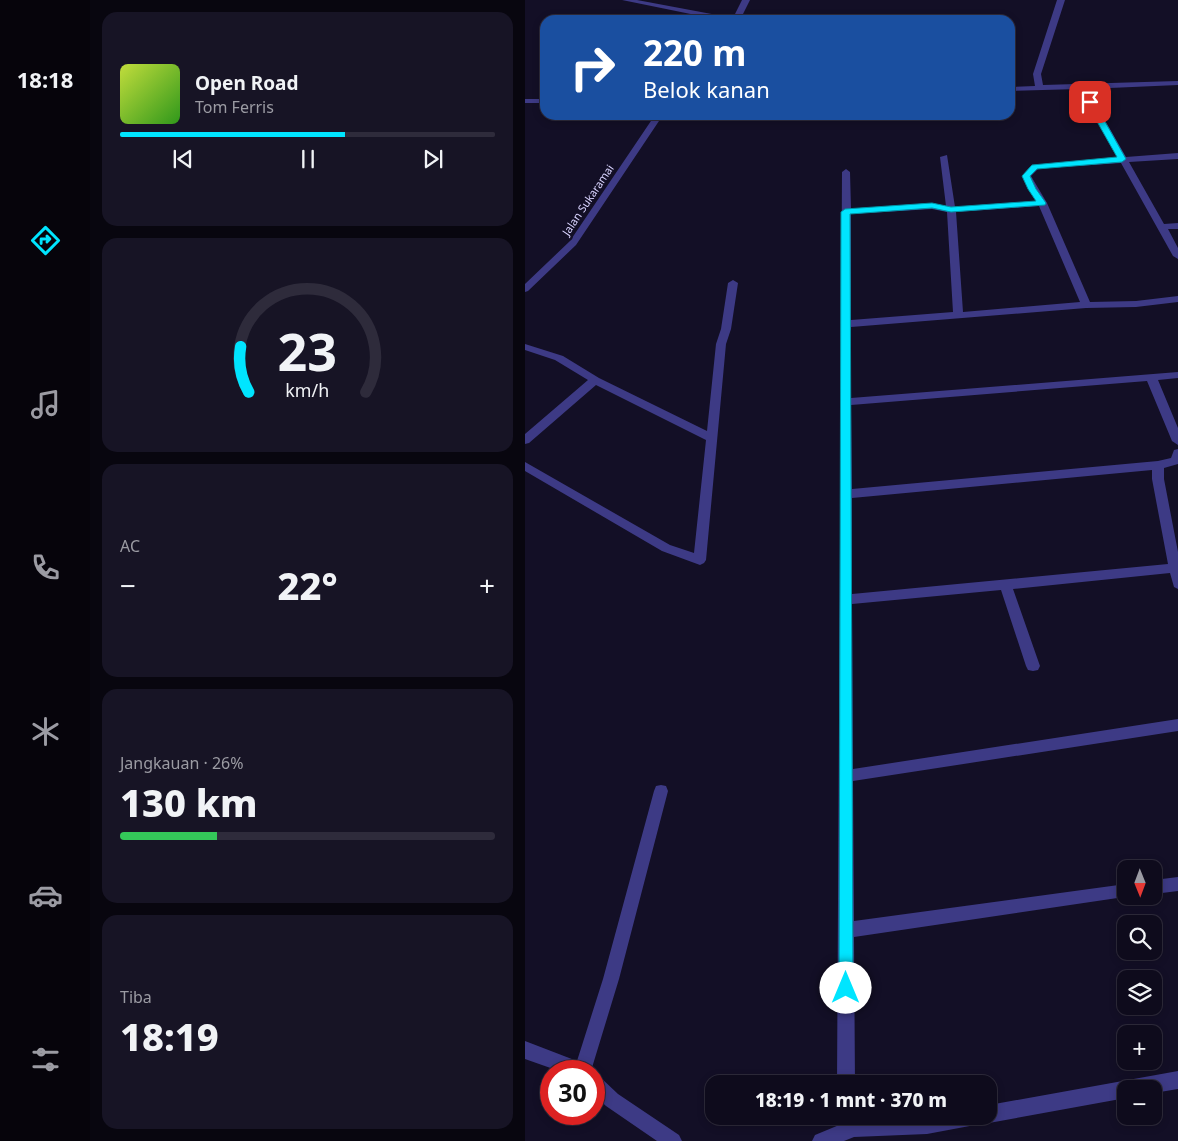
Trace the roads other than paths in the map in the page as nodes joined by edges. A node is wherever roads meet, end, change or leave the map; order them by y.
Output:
1 (626, 0) edge
2 (746, 0) edge
3 (1061, 0) edge
4 (705, 15) edge
5 (738, 15) edge
6 (1178, 83) edge
7 (1082, 87) junction
8 (1039, 88) junction
9 (1015, 90) edge
10 (525, 101) edge
11 (540, 101) edge
12 (656, 120) edge
13 (1178, 156) edge
14 (944, 157) dead end
15 (1122, 159) junction
16 (846, 172) dead end
17 (1042, 203) junction
18 (951, 210) junction
19 (845, 212) junction
20 (1178, 226) edge
21 (1162, 227) junction
22 (1178, 256) edge
23 (733, 283) dead end
24 (525, 289) edge
25 (1178, 299) edge
26 (1086, 305) junction
27 (958, 316) junction
28 (846, 324) junction
29 (525, 347) edge
30 (1178, 375) edge
31 (1151, 377) junction
32 (595, 380) junction
33 (846, 402) junction
34 (711, 438) junction
35 (525, 440) edge
36 (1178, 441) edge
37 (1178, 454) edge
38 (525, 466) edge
39 (1158, 466) junction
40 (846, 494) junction
41 (1175, 568) junction
42 (1005, 584) junction
43 (1178, 584) edge
44 (846, 600) junction
45 (1033, 666) dead end
46 (1178, 725) edge
47 (845, 776) junction
48 (661, 791) dead end
49 (1178, 884) edge
50 (1163, 886) edge
51 (1117, 892) edge
52 (846, 930) junction
53 (525, 1050) edge
54 (552, 1060) edge
55 (585, 1060) edge
56 (846, 1075) edge
57 (1178, 1080) edge
58 (1162, 1083) edge
59 (1117, 1091) edge
60 (605, 1093) edge
61 (997, 1113) edge
62 (848, 1125) edge
63 (673, 1141) edge
64 (821, 1141) edge

1 - 4 street
2 - 5 street
3 - 8 street
6 - 7 street
7 - 8 street
7 - 15 street
8 - 9 street
10 - 11 street
12 - 24 street, Jalan Sukaramai
13 - 15 street
14 - 18 street
15 - 17 street
15 - 21 street
16 - 19 street
17 - 18 street
17 - 26 street
18 - 19 street
18 - 27 street
19 - 28 street
20 - 21 street
21 - 22 street
23 - 34 street
25 - 26 street
26 - 27 street
27 - 28 street
28 - 33 street
29 - 32 street
30 - 31 street
31 - 33 street
31 - 36 street
32 - 34 street
32 - 35 street
33 - 40 street
34 - 38 street
37 - 39 street
39 - 40 street
39 - 41 street
40 - 44 street
41 - 42 street
41 - 43 street
42 - 44 street
42 - 45 street
44 - 47 street
46 - 47 street
47 - 52 street
48 - 55 street
49 - 50 street
51 - 52 street
52 - 56 street
53 - 54 street
57 - 58 street
59 - 61 street
60 - 63 street
62 - 64 street

